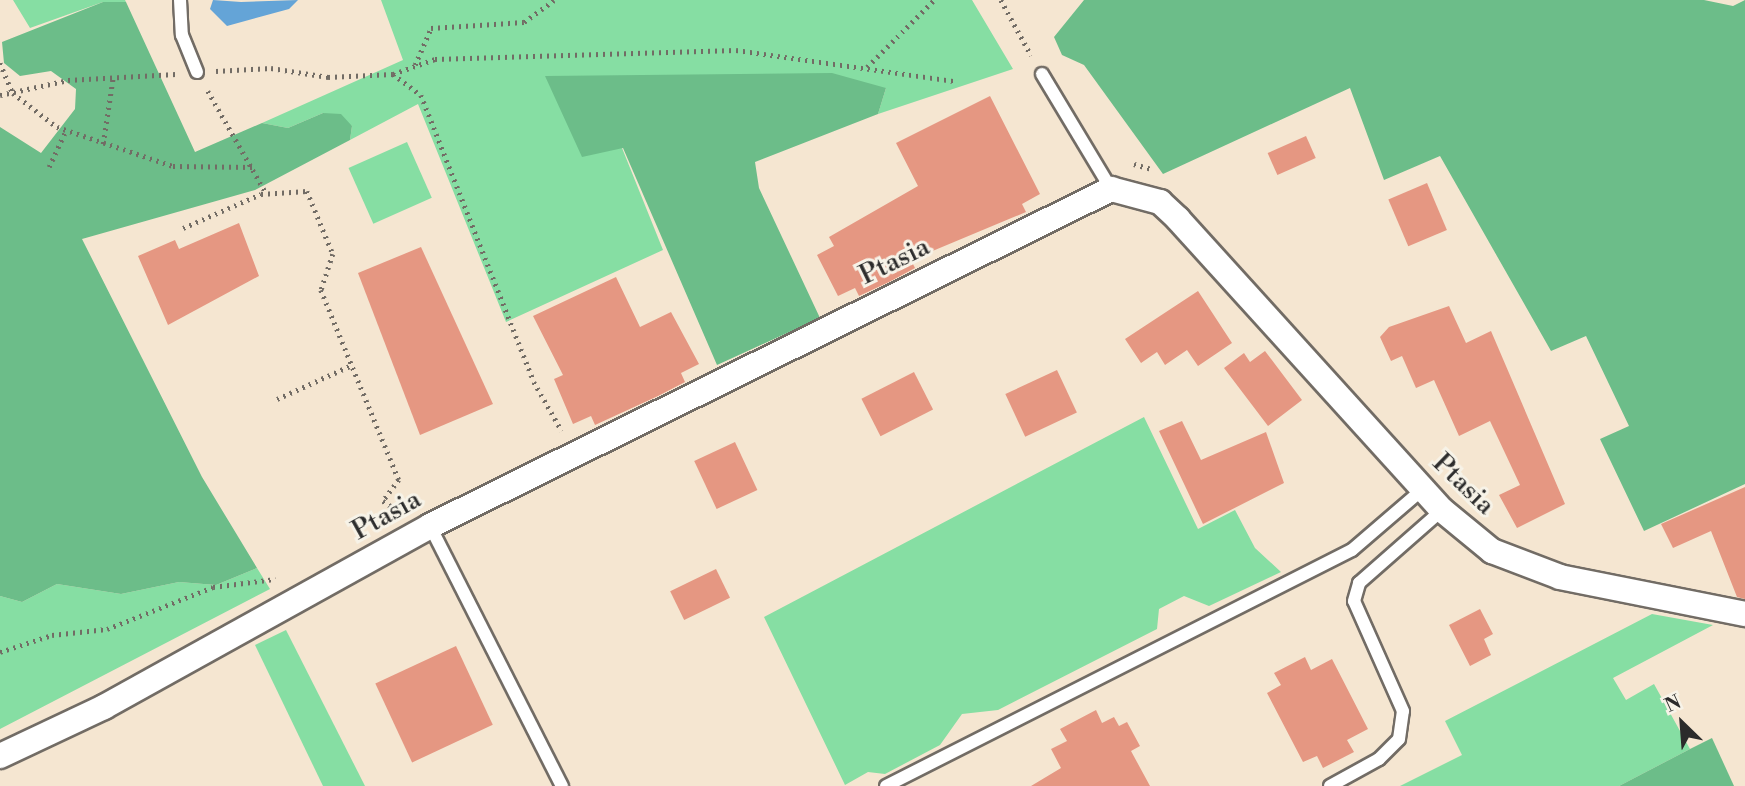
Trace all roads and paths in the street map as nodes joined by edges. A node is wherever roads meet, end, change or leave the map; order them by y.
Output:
1 (180, 0) edge
2 (554, 0) edge
3 (934, 0) edge
4 (1001, 0) edge
5 (0, 63) edge
6 (414, 66) junction
7 (866, 68) junction
8 (197, 72) joint
9 (1042, 74) joint
10 (113, 77) dead end
11 (956, 81) dead end
12 (66, 130) junction
13 (103, 144) junction
14 (49, 167) dead end
15 (253, 167) junction
16 (1155, 172) dead end
17 (1108, 183) junction
18 (265, 193) junction
19 (183, 228) dead end
20 (352, 365) junction
21 (277, 400) dead end
22 (563, 431) dead end
23 (1423, 489) junction
24 (1442, 510) junction
25 (422, 519) junction
26 (281, 582) dead end
27 (1745, 614) edge
28 (0, 652) edge
29 (0, 756) edge
30 (562, 786) edge
31 (886, 786) edge
32 (1330, 786) edge

1 - 8 lane
2 - 6 path
3 - 7 path
4 - 9 path
5 - 12 path
6 - 7 path
6 - 22 path
7 - 11 path
8 - 15 path
9 - 17 lane
10 - 13 path
12 - 13 path
12 - 14 path
13 - 15 path
15 - 18 path
16 - 17 path
17 - 23 street, Ptasia
17 - 25 street, Ptasia
18 - 19 path
18 - 20 path
20 - 21 path
20 - 25 path
23 - 24 street, Ptasia
23 - 31 lane
24 - 27 street, Ptasia
24 - 32 lane
25 - 29 street, Ptasia
25 - 30 lane
26 - 28 path

